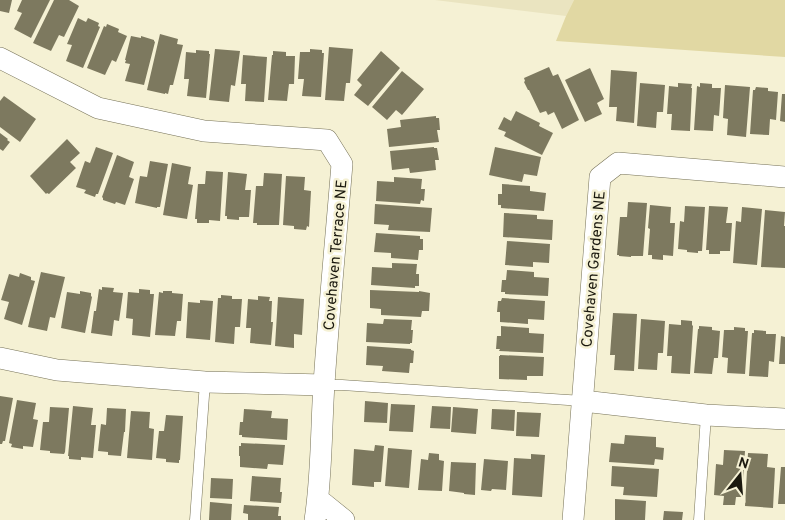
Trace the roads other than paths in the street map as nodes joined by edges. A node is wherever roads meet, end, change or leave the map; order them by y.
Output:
1 (0, 58) edge
2 (785, 177) edge
3 (0, 358) edge
4 (205, 382) junction
5 (324, 385) junction
6 (582, 401) junction
7 (706, 415) junction
8 (785, 419) edge
9 (316, 511) edge
10 (570, 517) edge
11 (196, 520) edge
12 (344, 520) edge
13 (699, 520) edge

1 - 5 street, Covehaven Terrace NE
2 - 6 street, Covehaven Gardens NE
3 - 4 street
4 - 5 street
4 - 11 lane
5 - 6 lane
5 - 9 street, Covehaven Terrace NE
6 - 7 street
6 - 10 street, Covehaven Gardens NE
7 - 8 street
7 - 13 lane
9 - 12 street, Covehaven Terrace NE

